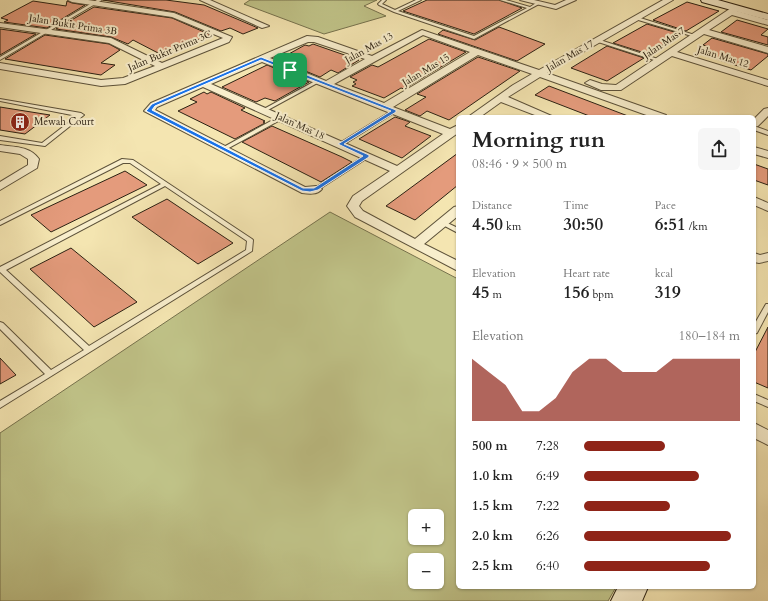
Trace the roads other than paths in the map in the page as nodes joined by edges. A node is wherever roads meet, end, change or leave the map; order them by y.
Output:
1 (72, 0) edge
2 (204, 0) edge
3 (384, 0) edge
4 (419, 0) edge
5 (502, 0) edge
6 (524, 0) edge
7 (572, 0) edge
8 (669, 0) edge
9 (706, 0) edge
10 (97, 2) edge
11 (533, 6) junction
12 (734, 10) junction
13 (395, 11) junction
14 (768, 17) edge
15 (636, 18) junction
16 (768, 23) edge
17 (0, 25) edge
18 (265, 26) dead end
19 (46, 32) junction
20 (699, 34) junction
21 (596, 40) junction
22 (768, 50) edge
23 (478, 51) junction
24 (672, 53) junction
25 (261, 58) junction
26 (0, 59) edge
27 (373, 59) junction
28 (659, 60) junction
29 (0, 66) edge
30 (162, 66) junction
31 (550, 68) junction
32 (541, 73) junction
33 (202, 83) junction
34 (323, 83) junction
35 (768, 83) edge
36 (501, 98) junction
37 (0, 100) edge
38 (390, 109) junction
39 (264, 110) junction
40 (768, 111) edge
41 (477, 115) edge
42 (544, 115) edge
43 (656, 115) edge
44 (280, 118) junction
45 (756, 122) edge
46 (756, 129) edge
47 (454, 131) edge
48 (768, 133) edge
49 (0, 138) edge
50 (340, 144) junction
51 (0, 148) edge
52 (223, 149) junction
53 (756, 151) edge
54 (768, 155) edge
55 (367, 156) junction
56 (398, 170) junction
57 (165, 184) junction
58 (0, 187) edge
59 (316, 189) joint
60 (756, 202) edge
61 (768, 207) edge
62 (456, 212) edge
63 (0, 223) edge
64 (443, 223) junction
65 (456, 230) edge
66 (416, 244) junction
67 (768, 257) edge
68 (756, 258) edge
69 (456, 266) edge
70 (1, 270) edge
71 (768, 306) edge
72 (0, 325) edge
73 (756, 327) edge
74 (90, 350) junction
75 (50, 374) junction
76 (756, 398) edge
77 (768, 404) edge
78 (0, 405) edge
79 (756, 431) edge
80 (768, 438) edge
81 (633, 589) edge
82 (626, 601) edge

1 - 10 street
2 - 18 street
3 - 13 lane
4 - 13 lane
5 - 11 lane
6 - 11 street
7 - 11 street
8 - 15 street, Jalan Mas 17
9 - 12 street
10 - 19 lane
10 - 30 street, Jalan Bukit Prima 3C
11 - 13 lane
12 - 14 street
12 - 16 street
12 - 20 street, Jalan Mas 7
15 - 20 lane
15 - 21 street, Jalan Mas 17
17 - 19 street, Jalan Bukit Prima 3B
19 - 26 lane
19 - 30 street, Jalan Bukit Prima 3B
20 - 22 street
20 - 24 street, Jalan Mas 7
21 - 28 lane
21 - 31 street, Jalan Mas 17
23 - 27 street, Jalan Mas 13
23 - 32 street
23 - 38 street, Jalan Mas 15
24 - 28 street, Jalan Mas 7
24 - 35 street, Jalan Mas 12
25 - 27 street
25 - 33 street
25 - 34 street
27 - 34 street, Jalan Mas 13
28 - 31 street, Jalan Mas 7
29 - 30 street, Jalan Bukit Prima 3C
31 - 32 street, Jalan Mas 17
32 - 36 street, Jalan Mas 17
32 - 43 street
33 - 39 street, Jalan Mas 18
33 - 52 street
34 - 38 street
34 - 39 lane
36 - 41 street, Jalan Mas 17
36 - 42 street
37 - 49 lane
38 - 47 street
38 - 50 lane
39 - 44 street, Jalan Mas 18
40 - 45 street
44 - 50 street, Jalan Mas 18
44 - 52 lane
46 - 48 lane
47 - 56 street
50 - 55 street, Jalan Mas 18
51 - 58 street
52 - 59 street
53 - 54 street
55 - 56 street, Jalan Mas 18
55 - 59 lane
56 - 66 street
57 - 63 lane
57 - 70 lane
57 - 74 lane
60 - 61 street
62 - 64 street
64 - 65 lane
64 - 66 street
66 - 69 street
67 - 68 street
70 - 74 lane
71 - 73 lane
72 - 75 lane
74 - 75 lane
75 - 78 lane
76 - 77 lane
79 - 80 street
81 - 82 street

